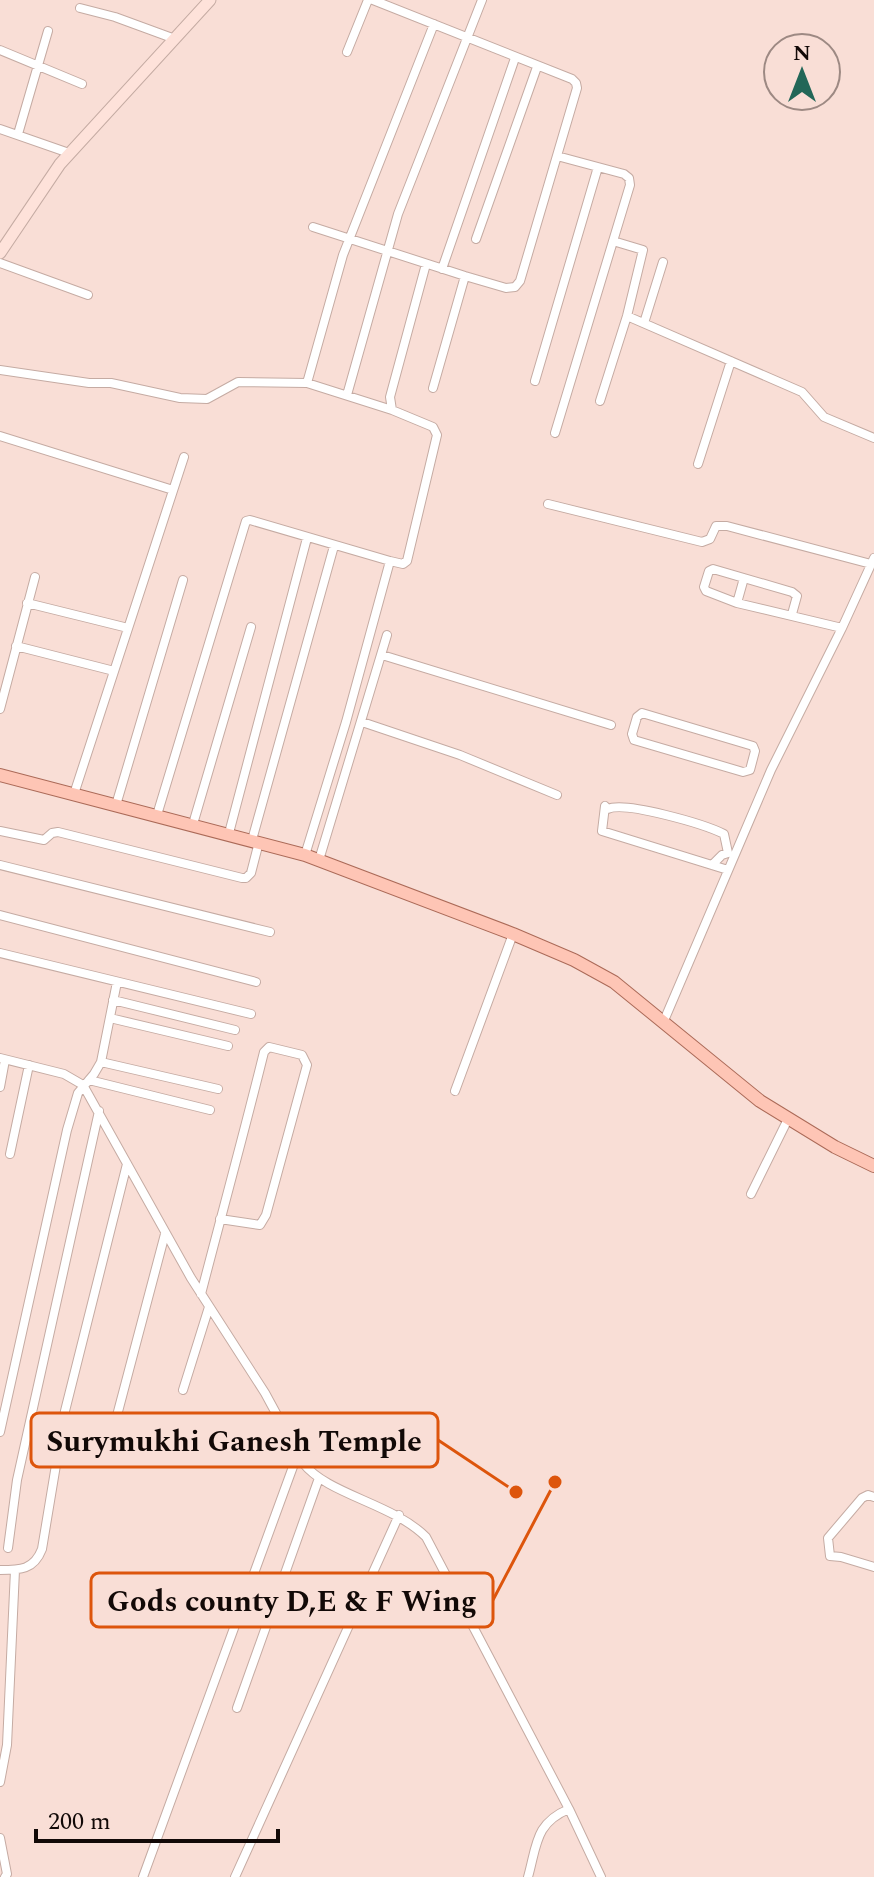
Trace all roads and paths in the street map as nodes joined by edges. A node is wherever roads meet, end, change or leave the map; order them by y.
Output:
1 (210, 0) edge
2 (370, 0) edge
3 (482, 0) edge
4 (80, 8) dead end
5 (434, 24) junction
6 (48, 31) dead end
7 (175, 39) junction
8 (468, 39) junction
9 (0, 50) edge
10 (347, 52) dead end
11 (515, 58) junction
12 (38, 66) junction
13 (537, 67) junction
14 (82, 84) dead end
15 (0, 129) edge
16 (18, 134) junction
17 (69, 153) junction
18 (557, 156) junction
19 (598, 167) junction
20 (313, 227) dead end
21 (476, 239) dead end
22 (349, 240) junction
23 (613, 241) junction
24 (386, 251) junction
25 (0, 253) edge
26 (663, 262) dead end
27 (0, 263) edge
28 (426, 264) junction
29 (442, 269) junction
30 (465, 276) junction
31 (88, 295) dead end
32 (627, 316) junction
33 (644, 323) junction
34 (731, 361) junction
35 (0, 370) edge
36 (535, 381) dead end
37 (307, 383) junction
38 (433, 388) dead end
39 (347, 395) junction
40 (600, 401) dead end
41 (392, 410) junction
42 (555, 433) dead end
43 (0, 436) edge
44 (874, 438) edge
45 (184, 457) dead end
46 (698, 464) dead end
47 (173, 490) junction
48 (548, 504) dead end
49 (307, 538) junction
50 (334, 546) junction
51 (873, 560) edge
52 (390, 561) junction
53 (35, 577) dead end
54 (744, 578) junction
55 (183, 580) dead end
56 (27, 603) junction
57 (737, 603) junction
58 (792, 614) junction
59 (251, 627) dead end
60 (128, 628) junction
61 (842, 628) junction
62 (387, 635) dead end
63 (16, 646) junction
64 (382, 655) junction
65 (114, 671) junction
66 (0, 709) edge
67 (362, 722) junction
68 (611, 725) dead end
69 (754, 759) junction
70 (772, 766) junction
71 (0, 775) edge
72 (74, 794) junction
73 (557, 795) dead end
74 (116, 805) junction
75 (157, 815) junction
76 (193, 824) junction
77 (0, 831) edge
78 (229, 833) junction
79 (256, 841) junction
80 (305, 855) junction
81 (319, 860) junction
82 (0, 865) edge
83 (712, 865) junction
84 (728, 870) junction
85 (0, 915) edge
86 (270, 932) dead end
87 (513, 934) junction
88 (0, 953) edge
89 (117, 982) junction
90 (256, 982) dead end
91 (113, 1000) junction
92 (251, 1014) dead end
93 (110, 1018) junction
94 (663, 1023) junction
95 (235, 1030) dead end
96 (228, 1046) dead end
97 (3, 1059) edge
98 (101, 1062) junction
99 (29, 1065) junction
100 (86, 1083) junction
101 (0, 1087) edge
102 (218, 1089) dead end
103 (455, 1091) dead end
104 (210, 1110) dead end
105 (99, 1111) junction
106 (788, 1119) junction
107 (10, 1154) dead end
108 (127, 1163) junction
109 (874, 1166) edge
110 (751, 1194) dead end
111 (220, 1219) junction
112 (165, 1233) junction
113 (201, 1294) junction
114 (209, 1307) junction
115 (183, 1390) dead end
116 (115, 1423) dead end
117 (0, 1432) edge
118 (298, 1453) junction
119 (319, 1478) junction
120 (874, 1497) edge
121 (399, 1515) junction
122 (8, 1548) dead end
123 (874, 1567) edge
124 (0, 1570) edge
125 (15, 1570) junction
126 (237, 1708) dead end
127 (0, 1782) edge
128 (569, 1809) junction
129 (0, 1838) edge
130 (5, 1877) edge
131 (143, 1877) edge
132 (235, 1877) edge
133 (528, 1877) edge
134 (601, 1877) edge

1 - 7 main road
2 - 5 street
2 - 10 street
3 - 8 street
4 - 7 street
5 - 8 street
5 - 22 street
6 - 12 street
7 - 17 main road
8 - 11 street
8 - 24 street
9 - 12 street
11 - 13 street
11 - 29 street
12 - 14 street
12 - 16 street
13 - 18 street
13 - 21 street
15 - 16 street
16 - 17 street
17 - 25 main road
18 - 19 street
18 - 30 street
19 - 23 street
19 - 36 street
20 - 22 street
22 - 24 street
22 - 37 street
23 - 32 street
23 - 42 street
24 - 28 street
24 - 39 street
26 - 33 street
27 - 31 street
28 - 29 street
28 - 41 street
29 - 30 street
30 - 38 street
32 - 33 street
32 - 40 street
33 - 34 street
34 - 44 street
34 - 46 street
35 - 37 street
37 - 39 street
39 - 41 street
41 - 52 street
43 - 47 street
45 - 47 street
47 - 60 street
48 - 51 street
49 - 50 street
49 - 75 street
49 - 78 street
50 - 52 street
50 - 79 street
51 - 61 street
52 - 80 street
53 - 56 street
54 - 57 street
54 - 57 street
54 - 58 street
55 - 74 street
56 - 60 street
56 - 63 street
57 - 58 street
58 - 61 street
59 - 76 street
60 - 65 street
61 - 70 street
62 - 64 street
63 - 65 street
63 - 66 street
64 - 67 street
64 - 68 street
65 - 72 street
67 - 73 street
67 - 81 street
69 - 69 street
69 - 70 street
70 - 84 street
71 - 72 main road
72 - 74 main road
74 - 75 main road
75 - 76 main road
76 - 78 main road
77 - 79 street
78 - 79 main road
79 - 80 main road
80 - 81 main road
81 - 87 main road
82 - 86 street
83 - 83 street
83 - 84 street
84 - 94 street
85 - 90 street
87 - 94 main road
87 - 103 street
88 - 89 street
89 - 91 street
89 - 92 street
91 - 93 street
91 - 95 street
93 - 96 street
93 - 98 street
94 - 106 main road
97 - 99 street
97 - 101 street
98 - 100 street
98 - 102 street
99 - 100 street
99 - 107 street
100 - 104 street
100 - 105 street
100 - 117 street
105 - 108 street
105 - 122 street
106 - 109 main road
106 - 110 street
108 - 112 street
108 - 125 street
111 - 111 street
111 - 113 street
112 - 113 street
112 - 116 street
113 - 114 street
114 - 115 street
114 - 118 street
118 - 119 street
118 - 131 street
119 - 121 street
119 - 126 street
120 - 123 street
121 - 128 street
121 - 132 street
124 - 125 street
125 - 127 street
128 - 133 street
128 - 134 street
129 - 130 street

